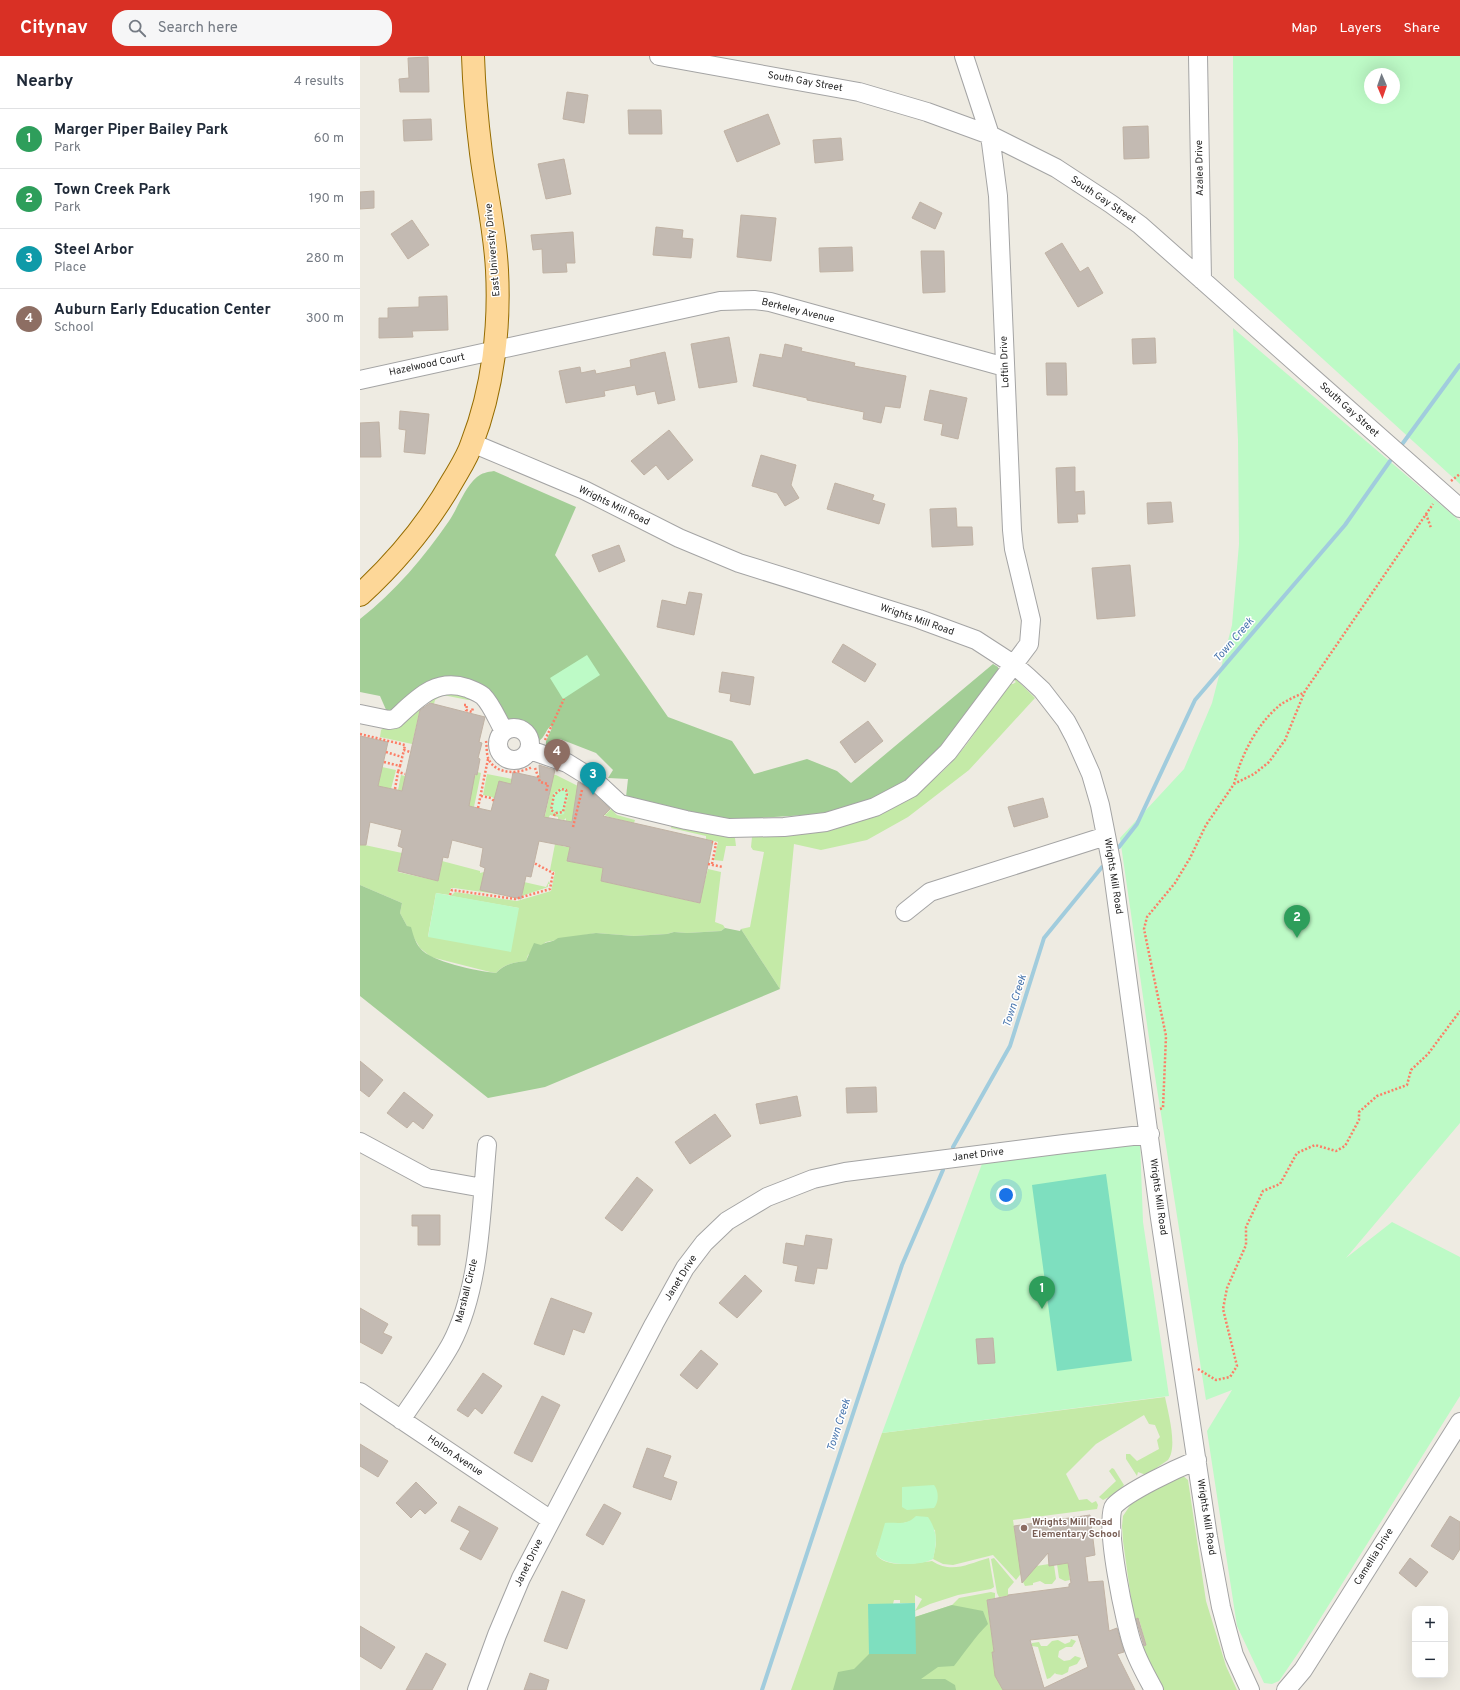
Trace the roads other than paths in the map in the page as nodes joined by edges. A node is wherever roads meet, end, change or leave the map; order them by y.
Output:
1 (473, 56) edge
2 (659, 56) edge
3 (964, 56) edge
4 (1198, 56) edge
5 (990, 135) junction
6 (1202, 280) junction
7 (493, 351) junction
8 (1005, 367) junction
9 (360, 380) edge
10 (472, 443) junction
11 (1460, 508) edge
12 (360, 595) edge
13 (1013, 664) junction
14 (360, 714) edge
15 (504, 731) junction
16 (535, 753) junction
17 (1106, 836) junction
18 (905, 912) dead end
19 (1150, 1134) junction
20 (360, 1142) edge
21 (487, 1145) dead end
22 (483, 1188) junction
23 (360, 1392) edge
24 (401, 1420) junction
25 (1460, 1422) edge
26 (1197, 1460) junction
27 (551, 1520) junction
28 (477, 1690) edge
29 (1154, 1690) edge
30 (1250, 1690) edge
31 (1286, 1690) edge

1 - 7 main road, East University Drive
2 - 5 street, South Gay Street
3 - 5 street, Loftin Drive
4 - 6 street, Azalea Drive
5 - 6 street, South Gay Street
5 - 8 street, Loftin Drive
6 - 11 street, South Gay Street
7 - 8 street, Berkeley Avenue
7 - 9 street, Hazelwood Court
7 - 10 main road, East University Drive
8 - 13 street, Loftin Drive
10 - 12 main road, East University Drive
10 - 13 street, Wrights Mill Road
13 - 16 street, Loftin Drive
13 - 17 street, Wrights Mill Road
14 - 15 street
15 - 16 street
15 - 16 street
17 - 18 street
17 - 19 street, Wrights Mill Road
19 - 26 street, Wrights Mill Road
19 - 27 street, Janet Drive
20 - 22 street
21 - 22 street, Marshall Circle
22 - 24 street, Marshall Circle
23 - 24 street, Hollon Avenue
24 - 27 street, Hollon Avenue
25 - 31 street, Camellia Drive
26 - 29 street
26 - 30 street, Wrights Mill Road
27 - 28 street, Janet Drive

